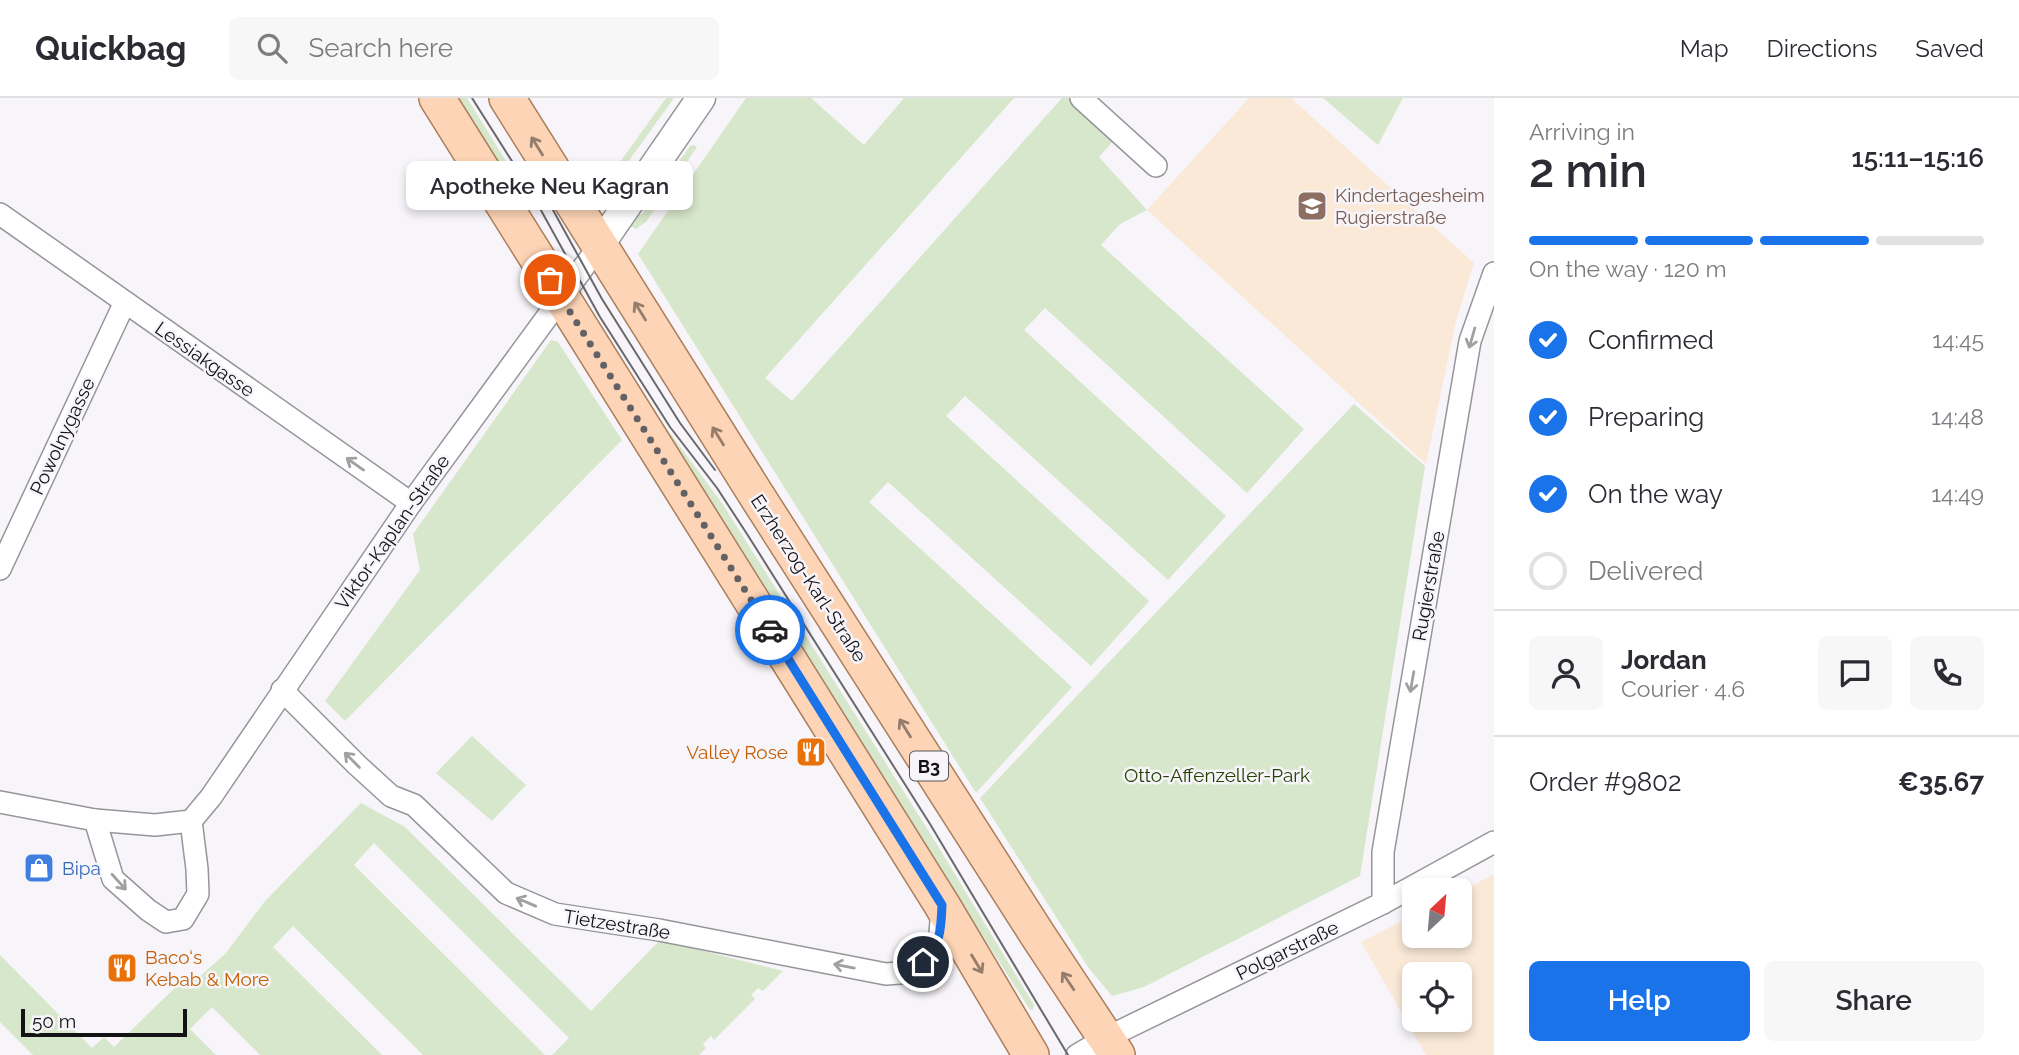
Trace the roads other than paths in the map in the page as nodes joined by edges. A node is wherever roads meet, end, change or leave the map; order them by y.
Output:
1 (437, 98) edge
2 (508, 98) edge
3 (701, 98) edge
4 (1081, 98) edge
5 (1156, 166) dead end
6 (0, 214) edge
7 (599, 246) junction
8 (1494, 273) edge
9 (560, 297) junction
10 (125, 302) junction
11 (411, 503) junction
12 (0, 569) edge
13 (282, 690) junction
14 (0, 802) edge
15 (95, 820) junction
16 (191, 821) junction
17 (1494, 842) edge
18 (1382, 904) junction
19 (942, 905) junction
20 (1100, 1049) edge
21 (1031, 1055) edge

1 - 9 main road
7 -> 2 main road, Erzherzog-Karl-Straße / B3
3 - 7 street
4 - 5 street
6 - 10 street, Lessiakgasse
7 - 9 street, Viktor-Kaplan-Straße
20 -> 7 main road, Erzherzog-Karl-Straße / B3
8 -> 18 street, Rugierstraße
9 - 11 street, Viktor-Kaplan-Straße
9 - 19 main road
11 -> 10 street, Lessiakgasse
10 - 12 street, Powolnygasse
11 - 13 street, Viktor-Kaplan-Straße
13 - 16 street, Viktor-Kaplan-Straße
19 -> 13 street, Tietzestraße
14 - 15 street
15 - 16 street
15 -> 16 street
17 - 18 street, Polgarstraße
18 - 20 street, Polgarstraße
19 -> 21 main road

